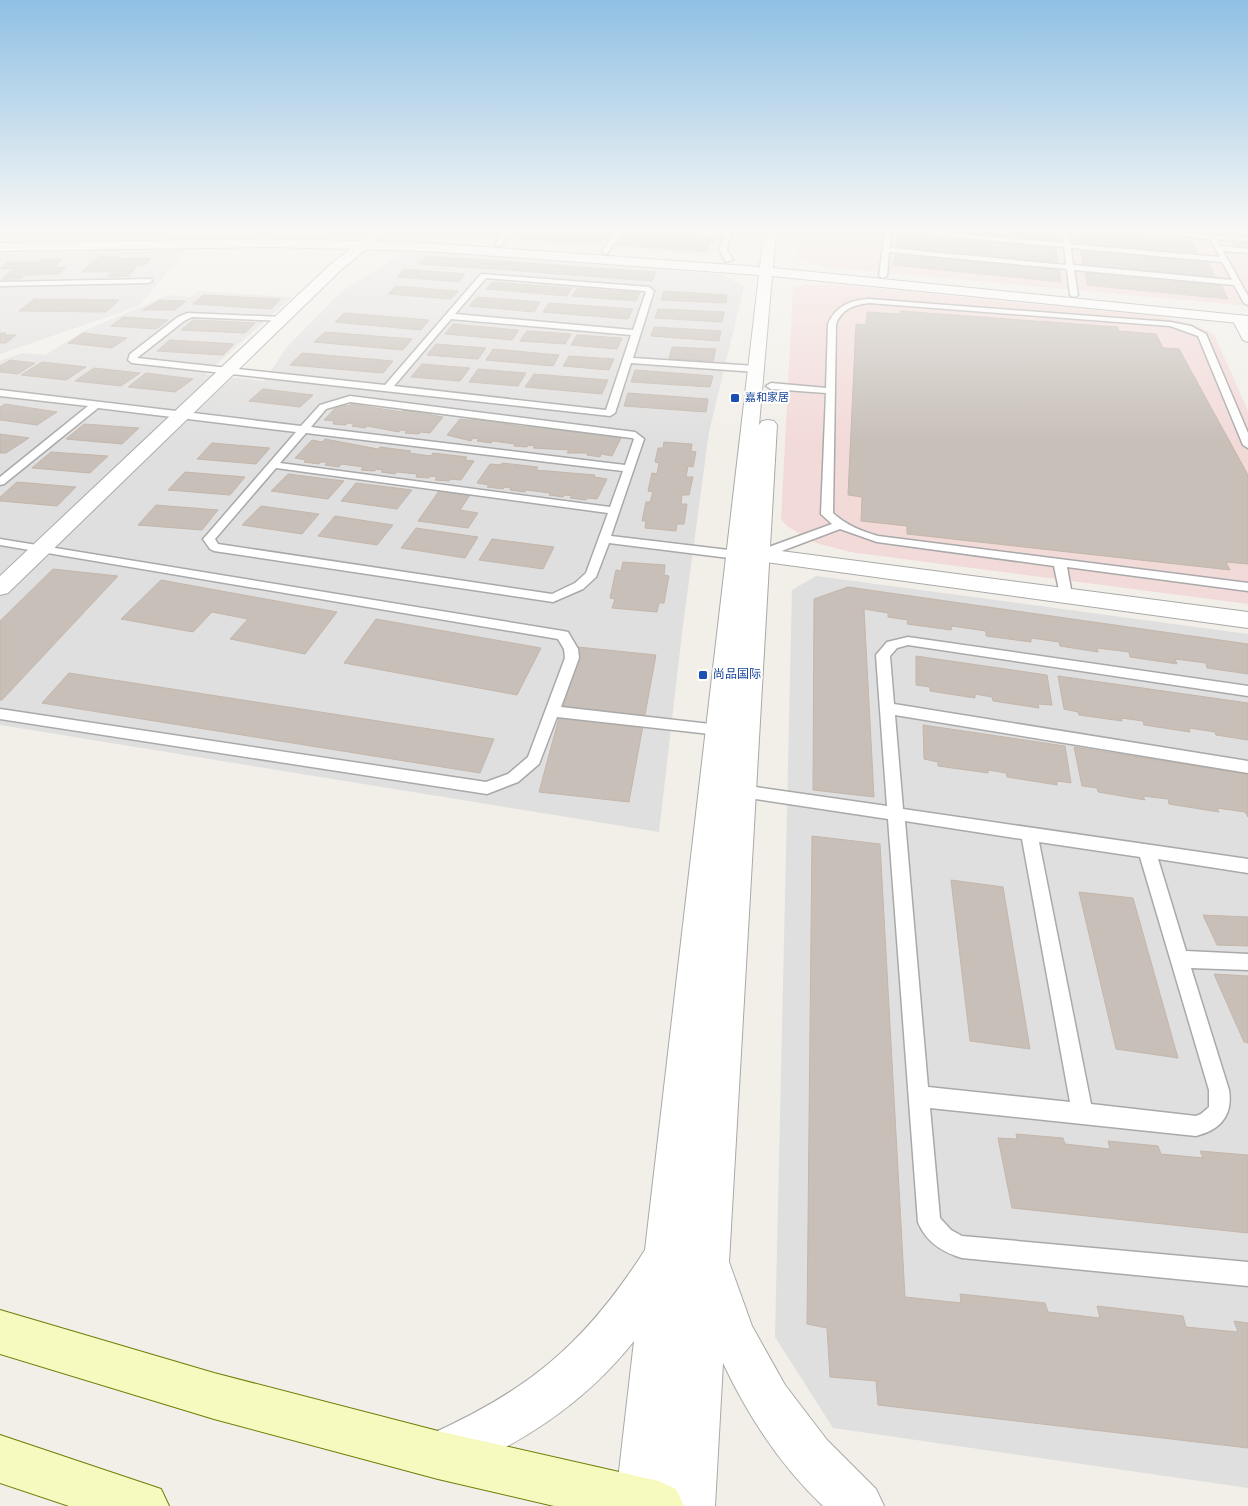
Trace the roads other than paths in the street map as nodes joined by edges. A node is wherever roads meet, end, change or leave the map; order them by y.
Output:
1 (300, 302) edge
2 (461, 302) edge
3 (647, 302) edge
4 (770, 302) edge
5 (859, 302) edge
6 (898, 302) edge
7 (994, 302) edge
8 (1072, 302) edge
9 (1163, 302) edge
10 (1246, 309) edge
11 (996, 310) junction
12 (449, 316) junction
13 (1207, 316) junction
14 (282, 319) junction
15 (1194, 330) junction
16 (637, 333) junction
17 (1248, 337) edge
18 (628, 360) junction
19 (228, 370) junction
20 (764, 377) junction
21 (387, 388) junction
22 (830, 391) junction
23 (0, 393) edge
24 (96, 405) junction
25 (182, 415) junction
26 (1244, 427) edge
27 (304, 430) junction
28 (1248, 445) edge
29 (273, 465) junction
30 (630, 470) junction
31 (0, 482) edge
32 (614, 512) junction
33 (841, 525) junction
34 (604, 539) junction
35 (0, 542) edge
36 (42, 549) junction
37 (748, 555) junction
38 (1060, 563) junction
39 (1248, 587) edge
40 (0, 588) edge
41 (1066, 596) junction
42 (1248, 620) edge
43 (1248, 691) edge
44 (886, 708) junction
45 (552, 711) junction
46 (0, 714) edge
47 (719, 730) junction
48 (1248, 767) edge
49 (742, 791) junction
50 (895, 814) junction
51 (1029, 834) junction
52 (1147, 851) junction
53 (1248, 866) edge
54 (1179, 958) junction
55 (1248, 962) edge
56 (918, 1096) junction
57 (1083, 1114) junction
58 (687, 1257) junction
59 (1248, 1274) edge
60 (0, 1332) edge
61 (438, 1455) junction
62 (0, 1459) edge
63 (646, 1505) edge
64 (144, 1506) edge
65 (690, 1506) edge
66 (859, 1506) edge

1 - 14 street
2 - 12 lane
3 - 16 lane
4 - 20 street
5 - 22 lane
6 - 11 lane
7 - 11 lane
8 - 13 street
9 - 10 street
10 - 13 street
10 - 17 street
11 - 15 lane
12 - 16 lane
12 - 21 lane
13 - 15 lane
14 - 19 street
14 - 19 lane
15 - 26 lane
16 - 18 lane
18 - 20 lane
18 - 21 lane
19 - 21 lane
19 - 25 street
20 - 22 lane
20 - 37 street
22 - 33 lane
23 - 24 lane
24 - 25 lane
24 - 31 lane
25 - 27 lane
25 - 36 street
26 - 28 lane
27 - 29 lane
27 - 30 lane
27 - 30 lane
29 - 32 lane
29 - 34 lane
30 - 32 lane
32 - 34 lane
33 - 37 lane
33 - 38 lane
34 - 37 lane
35 - 36 lane
36 - 40 street
36 - 45 lane
37 - 41 street
37 - 47 street
37 - 49 street
38 - 39 lane
38 - 41 lane
41 - 42 street
43 - 44 lane
44 - 48 lane
44 - 50 lane
45 - 46 lane
45 - 47 lane
47 - 58 street
49 - 50 lane
49 - 58 street
50 - 51 lane
50 - 56 lane
51 - 52 lane
51 - 57 lane
52 - 53 lane
52 - 54 lane
54 - 55 lane
54 - 57 lane
56 - 57 lane
56 - 59 lane
58 - 61 street
58 - 63 street
58 - 65 street
58 - 66 street
60 - 61 main road
61 - 63 main road
62 - 64 main road

